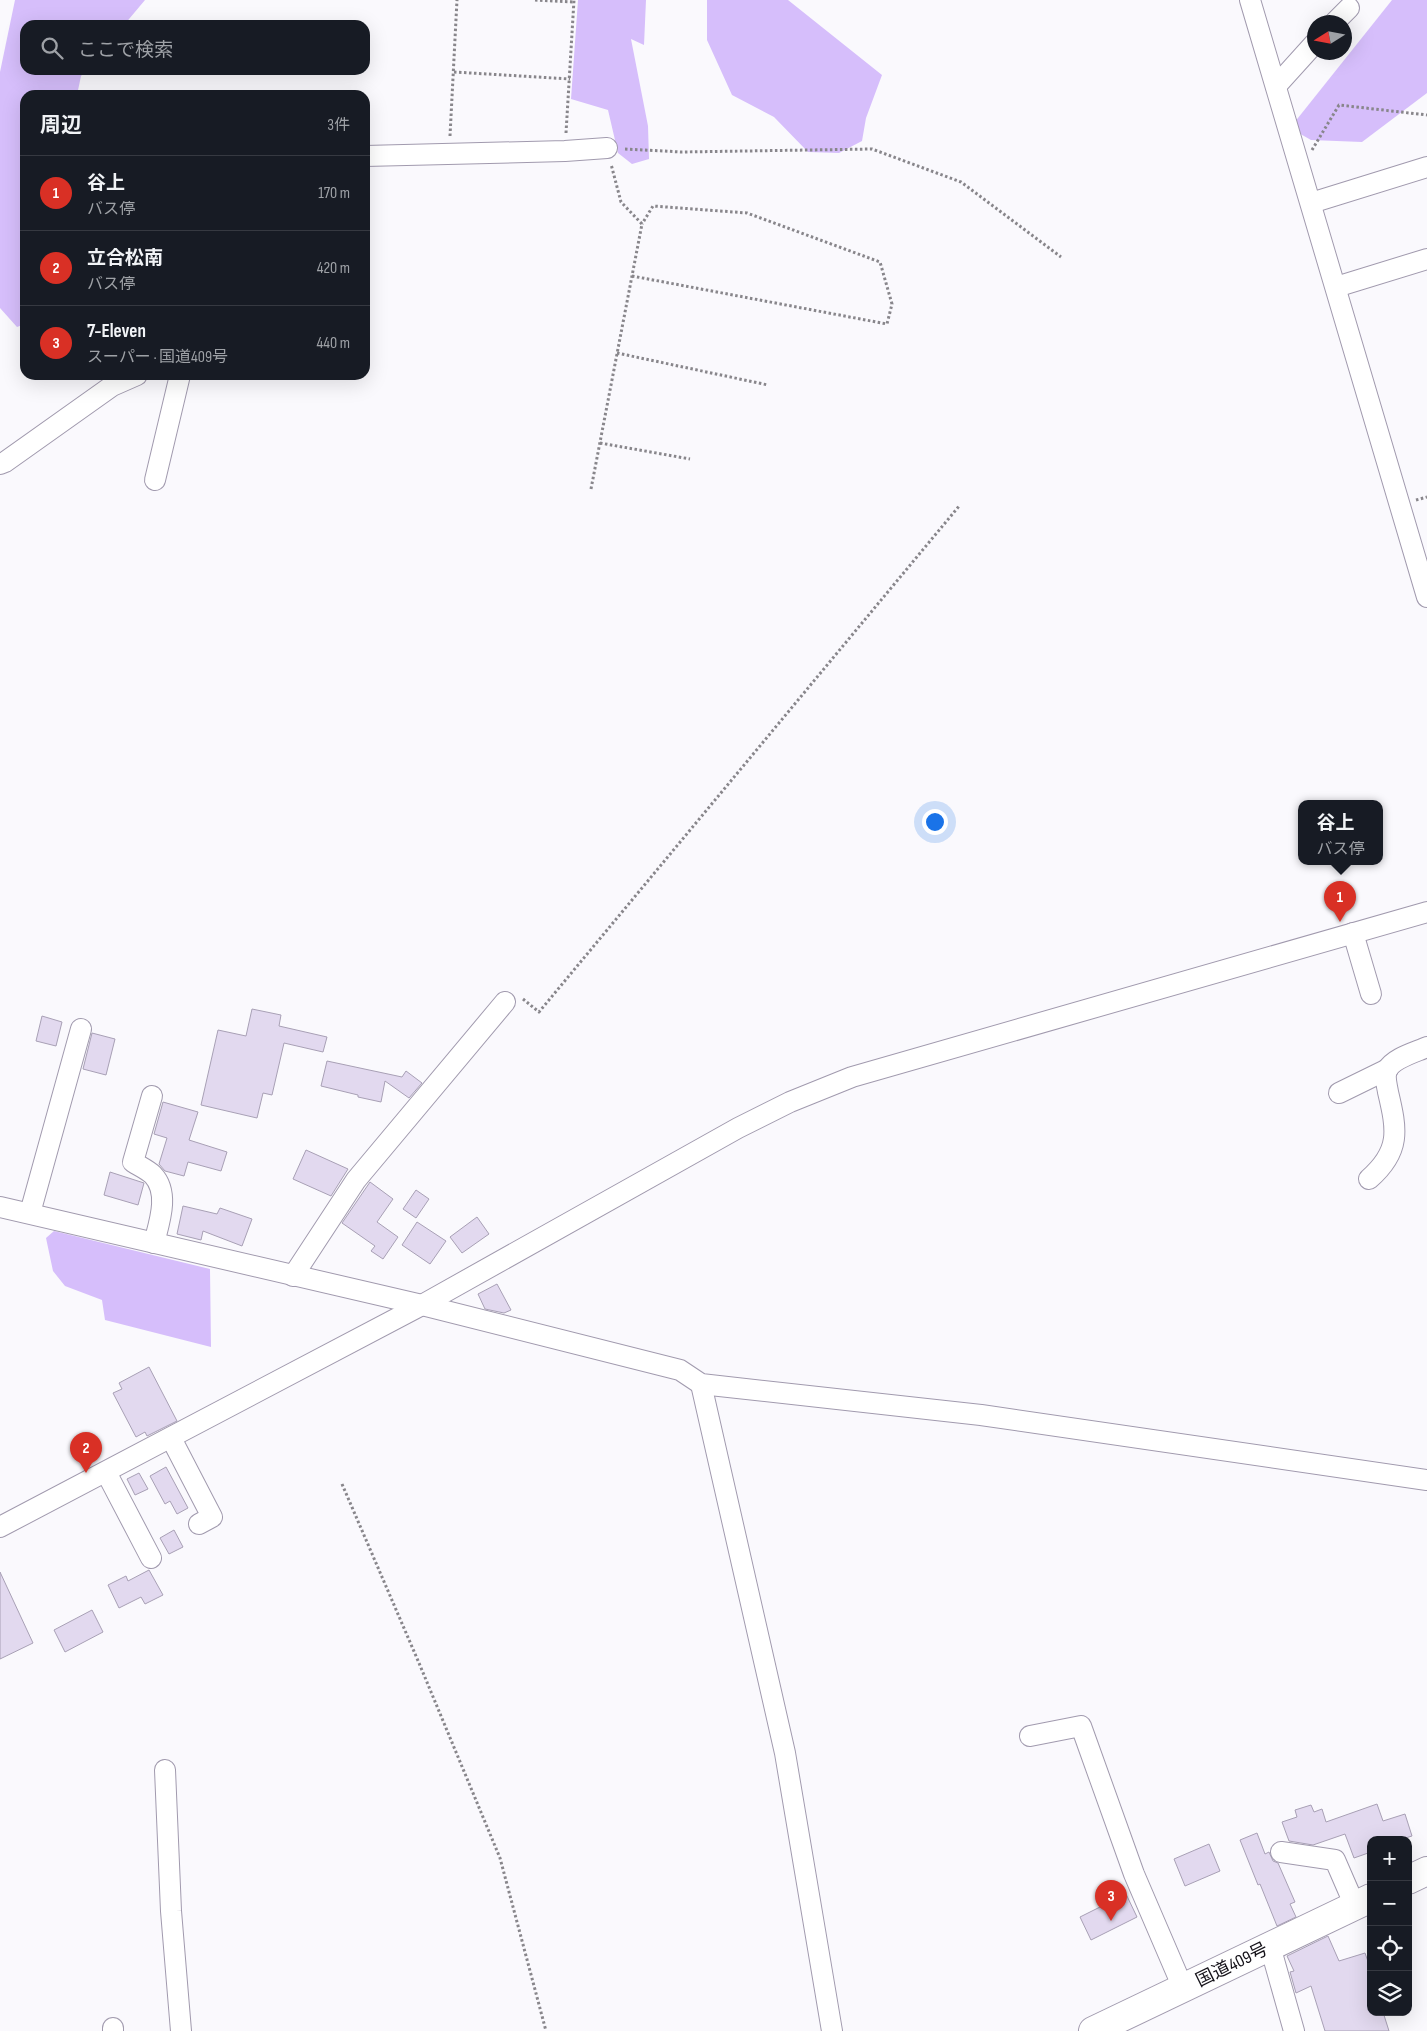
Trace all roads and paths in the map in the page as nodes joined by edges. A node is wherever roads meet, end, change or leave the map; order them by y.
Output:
1 (457, 0) edge
2 (535, 0) edge
3 (1250, 0) edge
4 (574, 1) edge
5 (1349, 8) dead end
6 (1342, 15) edge
7 (1307, 52) edge
8 (454, 72) junction
9 (570, 78) junction
10 (1276, 86) junction
11 (1427, 115) edge
12 (607, 148) junction
13 (565, 151) junction
14 (449, 154) junction
15 (370, 156) edge
16 (1427, 167) edge
17 (1301, 170) junction
18 (1311, 203) junction
19 (642, 224) junction
20 (1061, 257) dead end
21 (1427, 259) edge
22 (632, 276) junction
23 (1336, 287) junction
24 (617, 352) junction
25 (126, 380) edge
26 (179, 380) edge
27 (768, 385) dead end
28 (600, 443) junction
29 (690, 459) dead end
30 (0, 464) edge
31 (155, 480) dead end
32 (591, 489) dead end
33 (960, 505) dead end
34 (1427, 597) edge
35 (1427, 912) edge
36 (1353, 933) junction
37 (1371, 994) dead end
38 (505, 1002) joint
39 (81, 1029) dead end
40 (1427, 1047) edge
41 (1388, 1069) junction
42 (1339, 1093) dead end
43 (152, 1096) dead end
44 (1369, 1179) dead end
45 (0, 1207) edge
46 (30, 1214) junction
47 (154, 1243) junction
48 (293, 1276) junction
49 (422, 1305) junction
50 (701, 1384) junction
51 (171, 1438) junction
52 (106, 1472) junction
53 (1427, 1480) edge
54 (342, 1484) dead end
55 (199, 1524) dead end
56 (0, 1527) edge
57 (151, 1558) dead end
58 (1030, 1736) dead end
59 (165, 1770) dead end
60 (1281, 1852) dead end
61 (1427, 1871) edge
62 (1412, 1878) edge
63 (1363, 1902) edge
64 (1270, 1946) junction
65 (1183, 1988) junction
66 (181, 2031) edge
67 (546, 2031) edge
68 (832, 2031) edge
69 (1093, 2031) edge
70 (1294, 2031) edge

1 - 8 path
2 - 4 path
3 - 10 street
4 - 9 path
5 - 6 street
7 - 10 street
8 - 9 path
8 - 14 path
9 - 13 path
10 - 17 street
11 - 17 path
12 - 13 street
12 - 19 path
12 - 20 path
13 - 14 street
14 - 15 street
16 - 18 street
17 - 18 street
18 - 23 street
19 - 22 path
19 - 22 path
21 - 23 street
22 - 24 path
23 - 34 street
24 - 27 path
24 - 28 path
25 - 30 street
26 - 31 street
28 - 29 path
28 - 32 path
33 - 38 path
35 - 36 street
36 - 37 street
36 - 49 street
38 - 48 street
39 - 46 street
40 - 41 street
41 - 42 street
41 - 44 street
43 - 47 street
45 - 46 street
46 - 47 street
47 - 48 street
48 - 49 street
49 - 50 street
49 - 51 street
50 - 53 street
50 - 68 street
51 - 52 street
51 - 55 street
52 - 56 street
52 - 57 street
54 - 67 path
58 - 65 street
59 - 66 street
60 - 63 street
61 - 62 highway
63 - 64 highway, 国道409号
64 - 65 highway, 国道409号
64 - 70 street
65 - 69 highway, 国道409号

